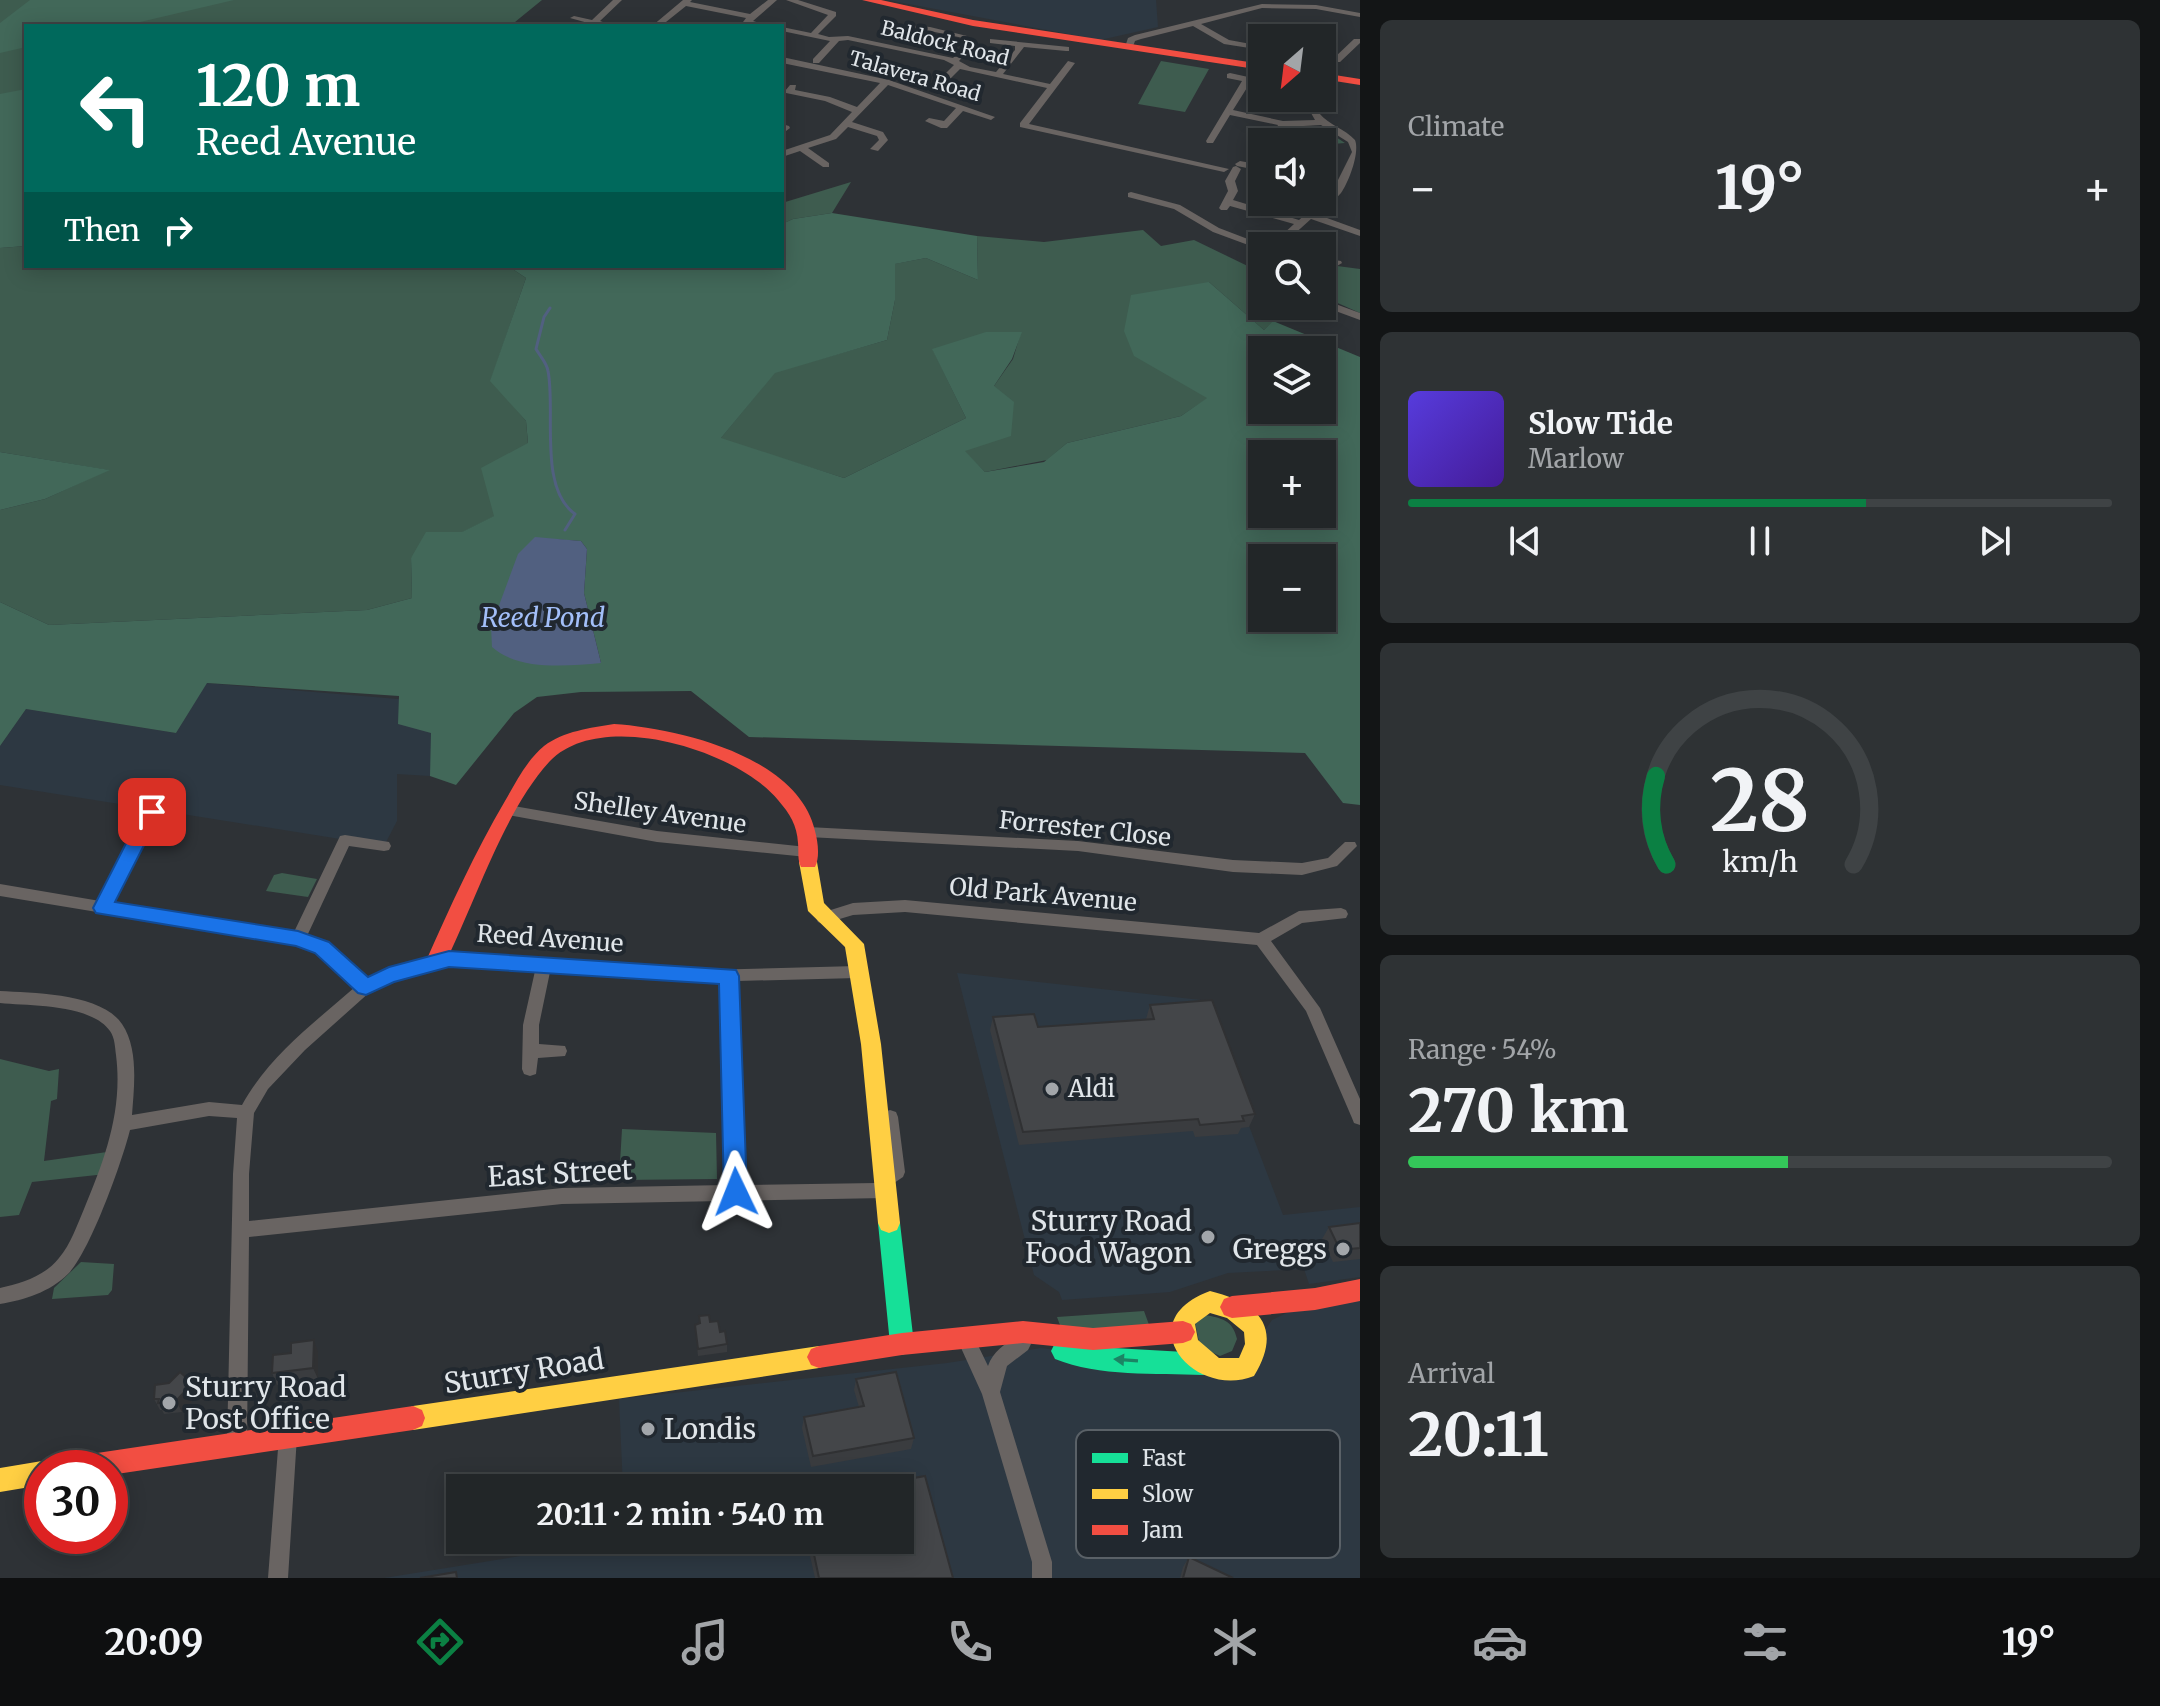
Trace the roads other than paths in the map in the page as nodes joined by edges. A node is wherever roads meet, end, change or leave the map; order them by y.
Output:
1 (618, 0) edge
2 (773, 0) edge
3 (790, 0) edge
4 (867, 0) edge
5 (1253, 0) edge
6 (686, 2) edge
7 (702, 3) edge
8 (1318, 4) edge
9 (1262, 6) junction
10 (1360, 15) edge
11 (574, 18) dead end
12 (594, 22) junction
13 (748, 22) edge
14 (1194, 23) junction
15 (602, 24) edge
16 (658, 24) edge
17 (895, 26) dead end
18 (911, 27) junction
19 (784, 29) edge
20 (812, 36) junction
21 (836, 40) junction
22 (993, 41) dead end
23 (1352, 42) dead end
24 (1020, 43) junction
25 (1248, 46) edge
26 (1129, 47) junction
27 (898, 48) junction
28 (1066, 49) dead end
29 (784, 60) edge
30 (816, 61) dead end
31 (1071, 63) dead end
32 (958, 64) junction
33 (858, 66) dead end
34 (1336, 66) edge
35 (879, 70) junction
36 (1336, 70) edge
37 (898, 74) dead end
38 (1248, 74) edge
39 (998, 75) junction
40 (1230, 76) dead end
41 (1248, 76) edge
42 (886, 82) junction
43 (1360, 82) edge
44 (937, 87) dead end
45 (1053, 87) junction
46 (1248, 87) edge
47 (796, 93) dead end
48 (960, 109) junction
49 (858, 111) junction
50 (1229, 112) junction
51 (1316, 112) edge
52 (991, 117) dead end
53 (929, 121) dead end
54 (1321, 122) junction
55 (846, 123) junction
56 (1283, 124) junction
57 (1281, 128) edge
58 (1210, 141) dead end
59 (1356, 142) edge
60 (801, 148) junction
61 (875, 149) dead end
62 (784, 153) edge
63 (826, 165) dead end
64 (1248, 167) edge
65 (1224, 169) dead end
66 (1345, 179) junction
67 (1360, 182) edge
68 (1338, 190) edge
69 (1131, 195) dead end
70 (1248, 210) edge
71 (1271, 216) edge
72 (1308, 216) edge
73 (1312, 216) edge
74 (1299, 223) junction
75 (1290, 232) edge
76 (1360, 233) edge
77 (1248, 242) edge
78 (1336, 308) edge
79 (1360, 317) edge
80 (153, 808) dead end
81 (508, 810) junction
82 (808, 832) junction
83 (384, 846) dead end
84 (1350, 846) dead end
85 (807, 852) junction
86 (0, 890) edge
87 (103, 908) junction
88 (1341, 914) dead end
89 (823, 918) junction
90 (298, 939) junction
91 (1261, 939) junction
92 (436, 961) junction
93 (544, 965) junction
94 (857, 972) junction
95 (729, 976) junction
96 (366, 987) junction
97 (0, 997) edge
98 (531, 1051) junction
99 (559, 1051) dead end
100 (530, 1069) dead end
101 (246, 1112) junction
102 (1360, 1118) edge
103 (123, 1124) junction
104 (884, 1186) junction
105 (736, 1192) junction
106 (240, 1230) junction
107 (1360, 1290) edge
108 (0, 1296) edge
109 (1315, 1299) junction
110 (1232, 1307) junction
111 (1183, 1332) junction
112 (973, 1339) junction
113 (1258, 1340) junction
114 (902, 1344) junction
115 (1022, 1344) junction
116 (1203, 1364) junction
117 (991, 1392) junction
118 (288, 1435) junction
119 (237, 1444) junction
120 (128, 1460) edge
121 (24, 1476) edge
122 (0, 1480) edge
123 (278, 1578) edge
124 (1042, 1578) edge

1 - 12 street
2 - 13 street
3 - 20 street
4 - 26 main road
5 - 9 street
6 - 7 street
6 - 16 street
7 - 13 street
8 - 9 street
8 - 10 street
9 - 14 street
11 - 12 street
12 - 15 street
14 - 25 street
14 - 26 street
17 - 18 street
18 - 27 street
18 - 32 street
19 - 20 street, Baldock Road
20 - 21 street, Baldock Road
21 - 27 street, Baldock Road
21 - 30 street
22 - 24 street
23 - 34 street
24 - 28 street
24 - 39 street
26 - 38 main road
27 - 32 street, Baldock Road
27 - 35 street
29 - 42 street, Talavera Road
31 - 45 street
32 - 39 street, Baldock Road
32 - 44 street
33 - 35 street
35 - 37 street
36 - 43 main road
39 - 45 street, Baldock Road
40 - 41 street
42 - 48 street, Talavera Road
42 - 49 street
45 - 65 street
46 - 50 street
47 - 49 street
48 - 52 street, Talavera Road
48 - 53 street
49 - 55 street
50 - 56 street
50 - 58 street
51 - 54 street
54 - 56 street
54 - 59 street
55 - 60 street
55 - 61 street
56 - 57 street
59 - 66 street
60 - 62 street
60 - 63 street
64 - 70 street
66 - 67 street
66 - 68 street
69 - 77 street
71 - 74 street
72 - 74 street
73 - 76 street
74 - 75 street
78 - 79 street
80 - 87 street
81 - 82 main road
81 - 85 street, Shelley Avenue
81 - 92 main road
82 - 84 street, Forrester Close
82 - 85 main road
83 - 90 street
85 - 89 main road
86 - 87 street
87 - 90 street
88 - 91 street
89 - 91 street, Old Park Avenue
89 - 94 main road
90 - 96 street
91 - 102 street
92 - 93 street, Reed Avenue
92 - 96 street, Reed Avenue
93 - 95 street, Reed Avenue
93 - 98 street
94 - 95 street, Reed Avenue
94 - 104 main road
95 - 105 street
96 - 101 street, Reed Avenue
97 - 103 street
98 - 99 street
98 - 100 street
101 - 103 street
101 - 106 street, Reed Avenue
103 - 108 street
104 - 105 street, East Street
104 - 114 main road
105 - 106 street, East Street
106 - 119 street, Reed Avenue
107 - 109 main road, Sturry Road
109 - 110 main road, Sturry Road
109 - 113 main road, Sturry Road
110 - 111 main road, Sturry Road
110 - 113 main road
111 - 112 main road, Sturry Road
111 - 116 main road
112 - 114 main road, Sturry Road
112 - 115 main road, Sturry Road
112 - 117 street
113 - 116 main road, Sturry Road
114 - 118 main road, Sturry Road
116 -> 115 main road, Sturry Road
115 - 117 street
117 - 124 street
118 - 119 main road, Sturry Road
118 - 123 street
119 - 120 main road, Sturry Road
121 - 122 main road

